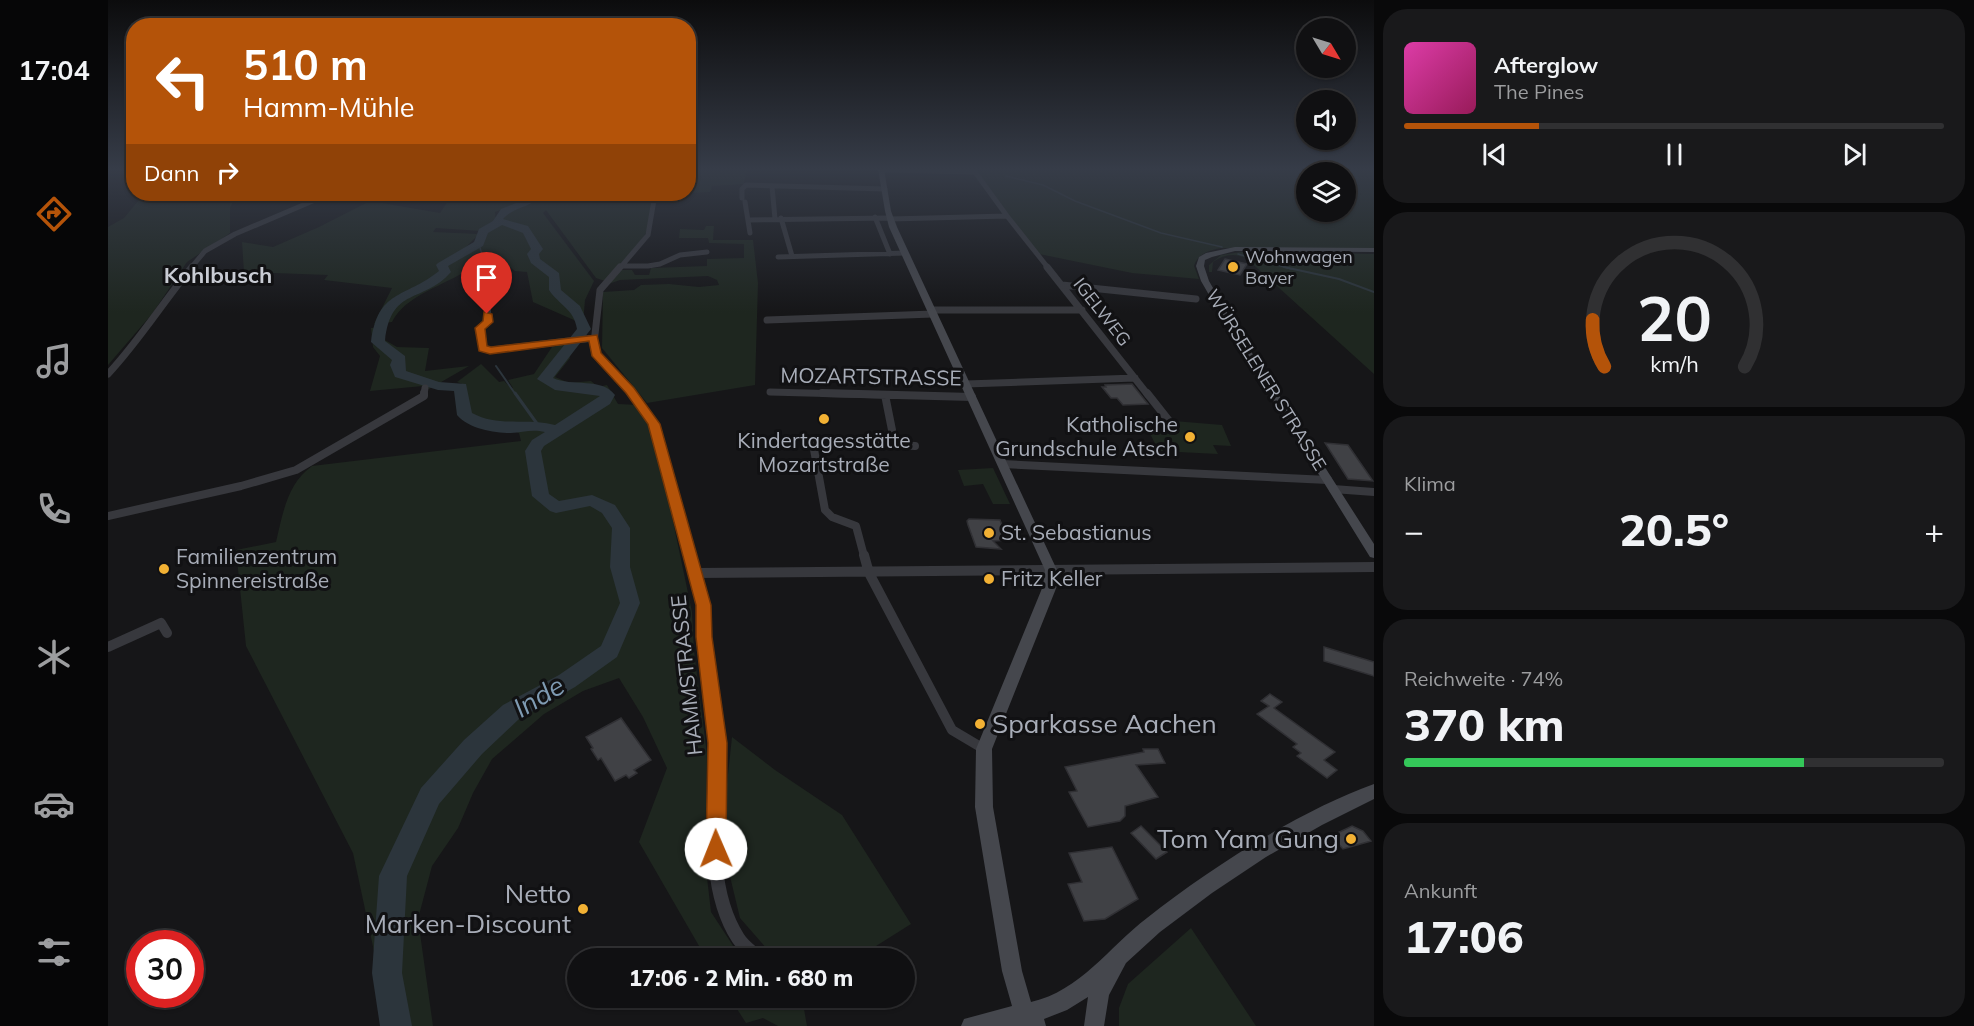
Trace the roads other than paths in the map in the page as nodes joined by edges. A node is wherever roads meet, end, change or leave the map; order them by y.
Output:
1 (275, 217) edge
2 (651, 217) edge
3 (747, 217) edge
4 (956, 217) edge
5 (1008, 217) edge
6 (778, 218) junction
7 (875, 218) junction
8 (890, 218) junction
9 (748, 220) junction
10 (750, 233) dead end
11 (1374, 250) edge
12 (707, 252) dead end
13 (905, 253) junction
14 (890, 254) junction
15 (792, 256) junction
16 (778, 257) dead end
17 (621, 266) junction
18 (486, 280) dead end
19 (1062, 285) junction
20 (1196, 299) dead end
21 (1082, 310) junction
22 (932, 312) junction
23 (767, 320) dead end
24 (589, 338) junction
25 (490, 350) junction
26 (487, 359) dead end
27 (108, 375) edge
28 (1135, 378) junction
29 (966, 384) junction
30 (435, 391) dead end
31 (770, 392) dead end
32 (885, 395) junction
33 (972, 397) junction
34 (1173, 426) dead end
35 (813, 444) dead end
36 (895, 445) junction
37 (876, 446) dead end
38 (915, 446) dead end
39 (1003, 464) junction
40 (1330, 485) junction
41 (1374, 492) edge
42 (108, 516) edge
43 (1374, 554) edge
44 (1374, 567) edge
45 (1051, 570) junction
46 (696, 573) junction
47 (868, 573) junction
48 (167, 633) dead end
49 (108, 647) edge
50 (984, 749) junction
51 (1374, 791) edge
52 (747, 948) edge
53 (1121, 953) junction
54 (1030, 1020) edge
55 (971, 1026) edge
56 (1094, 1026) edge

1 - 27 street
2 - 17 street
3 - 9 street
4 - 8 street
5 - 19 street, IGELWEG
6 - 7 street
6 - 9 street
6 - 15 street
7 - 8 street
7 - 14 street
8 - 13 main road
9 - 10 street
11 - 40 main road, WÜRSELENER STRASSE
12 - 17 street
13 - 14 street
13 - 22 main road
14 - 15 street
15 - 16 street
17 - 24 street
18 - 25 street
19 - 20 street
19 - 21 street, IGELWEG
21 - 22 street
21 - 28 street, IGELWEG
22 - 23 street
22 - 29 main road
24 - 25 street
24 - 46 street, HAMMSTRASSE
25 - 26 street
28 - 29 street
28 - 34 street, IGELWEG
29 - 33 main road
30 - 42 street
31 - 32 street, MOZARTSTRASSE
32 - 33 street, MOZARTSTRASSE
32 - 36 street
33 - 39 main road
35 - 47 street
36 - 37 street
36 - 38 street
39 - 40 street
39 - 45 main road
40 - 41 street
40 - 43 main road, WÜRSELENER STRASSE
44 - 45 street
45 - 47 street
45 - 50 main road
46 - 47 street
46 - 52 street, HAMMSTRASSE
47 - 50 street
48 - 49 street
50 - 54 main road
51 - 53 main road
53 - 54 main road
53 - 56 main road
54 - 55 main road

